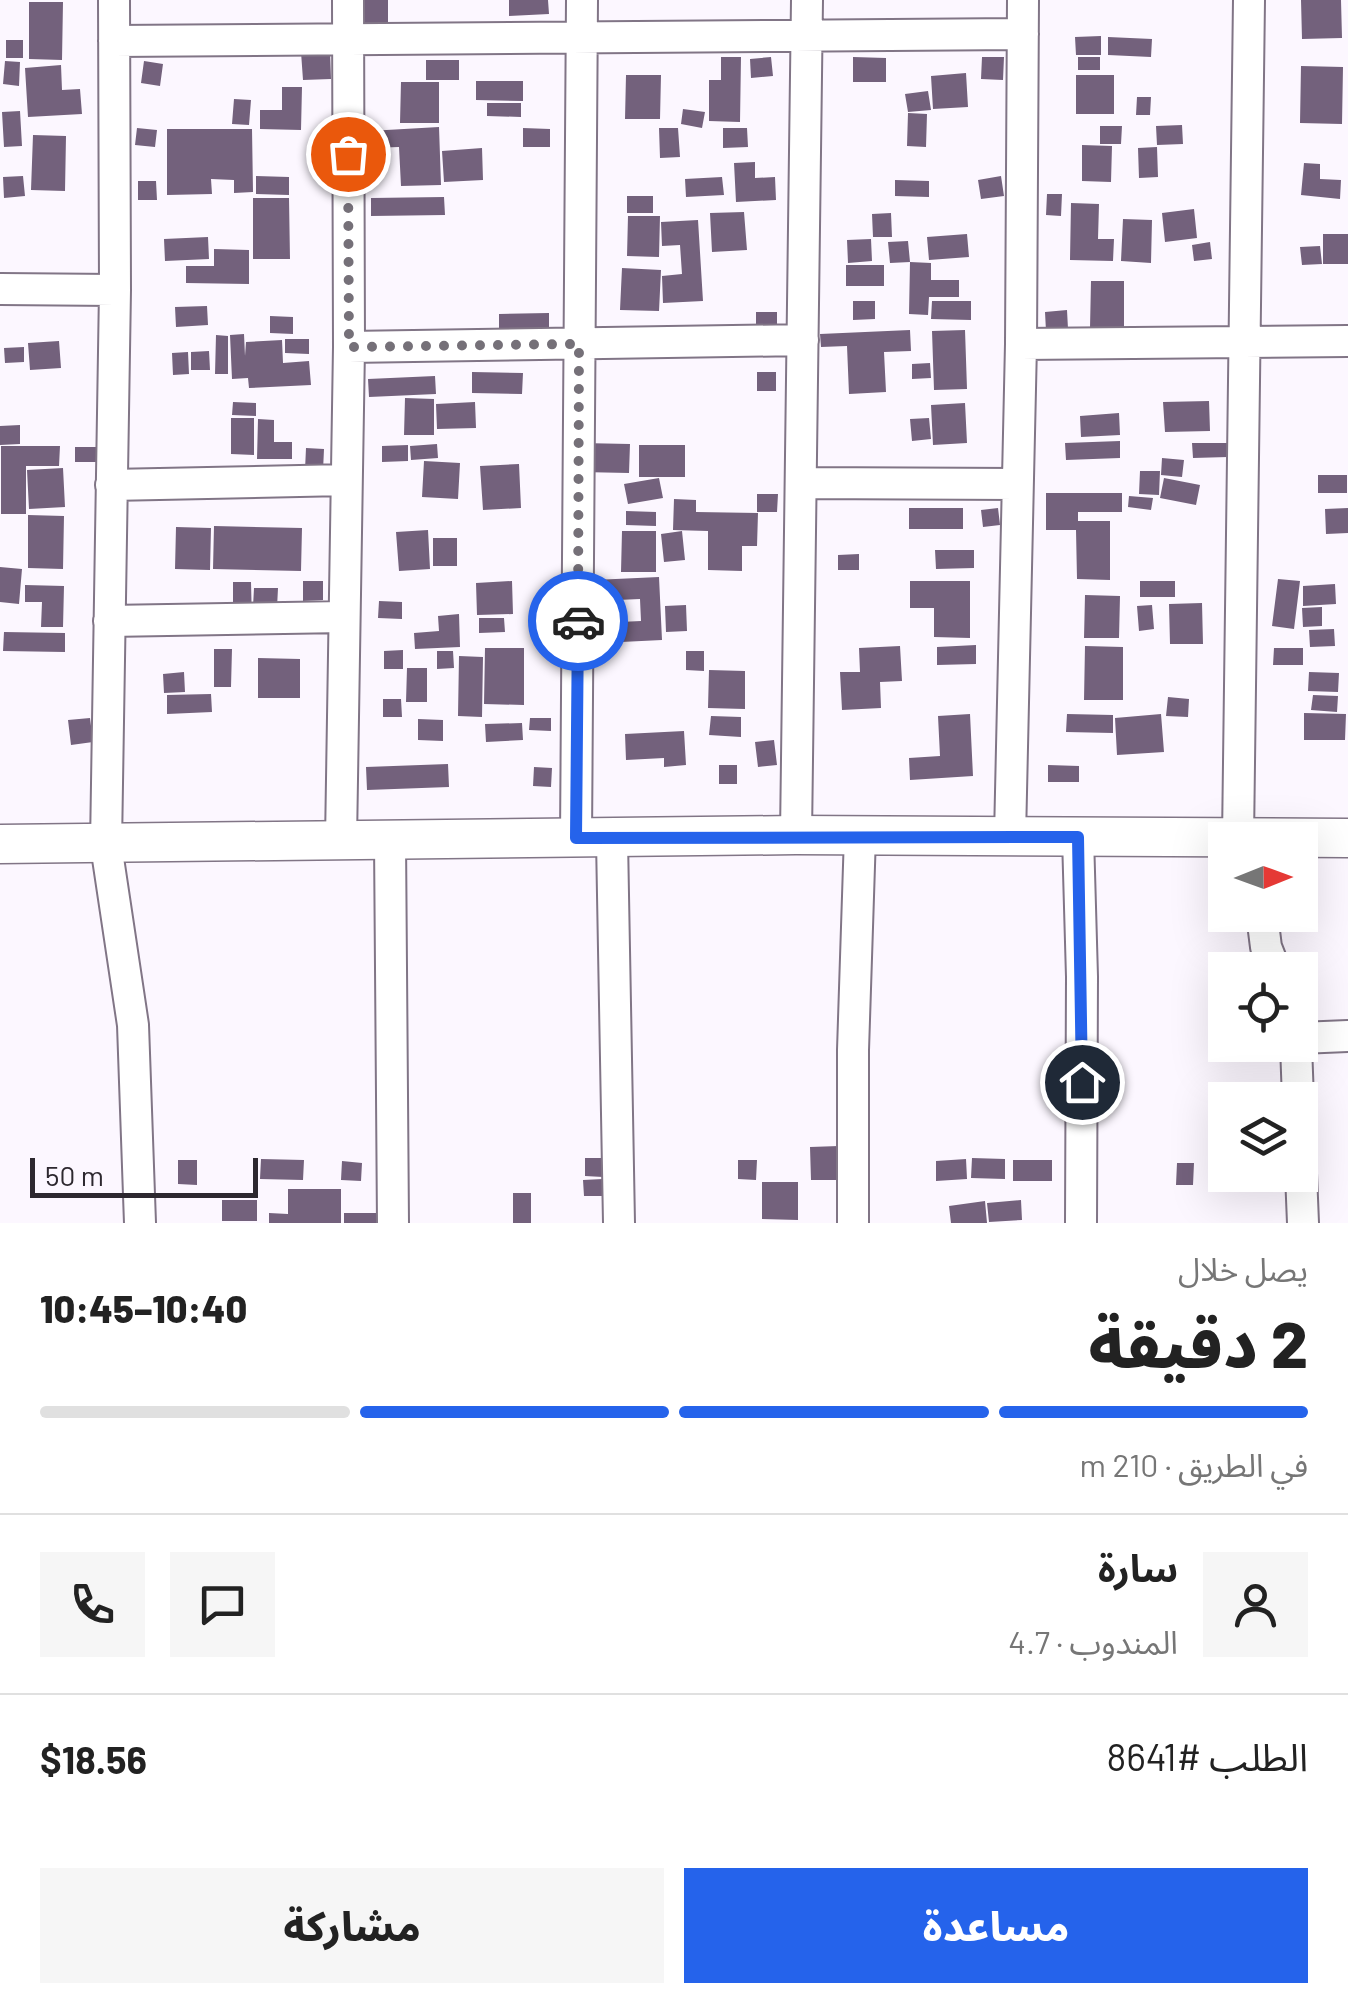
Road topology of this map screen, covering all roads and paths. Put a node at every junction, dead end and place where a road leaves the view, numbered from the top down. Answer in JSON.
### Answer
{"nodes":[{"id":1,"x":114,"y":0,"type":"edge"},
{"id":2,"x":348,"y":0,"type":"edge"},
{"id":3,"x":582,"y":0,"type":"edge"},
{"id":4,"x":807,"y":0,"type":"edge"},
{"id":5,"x":1023,"y":0,"type":"edge"},
{"id":6,"x":1248,"y":0,"type":"edge"},
{"id":7,"x":807,"y":34,"type":"junction"},
{"id":8,"x":1023,"y":34,"type":"junction"},
{"id":9,"x":582,"y":36,"type":"junction"},
{"id":10,"x":348,"y":38,"type":"junction"},
{"id":11,"x":114,"y":41,"type":"junction"},
{"id":12,"x":0,"y":288,"type":"edge"},
{"id":13,"x":115,"y":290,"type":"junction"},
{"id":14,"x":803,"y":340,"type":"junction"},
{"id":15,"x":1348,"y":341,"type":"edge"},
{"id":16,"x":579,"y":344,"type":"junction"},
{"id":17,"x":1021,"y":344,"type":"junction"},
{"id":18,"x":1244,"y":344,"type":"junction"},
{"id":19,"x":349,"y":347,"type":"junction"},
{"id":20,"x":345,"y":480,"type":"junction"},
{"id":21,"x":801,"y":482,"type":"junction"},
{"id":22,"x":1018,"y":484,"type":"junction"},
{"id":23,"x":111,"y":486,"type":"junction"},
{"id":24,"x":344,"y":617,"type":"junction"},
{"id":25,"x":109,"y":621,"type":"junction"},
{"id":26,"x":1255,"y":822,"type":"edge"},
{"id":27,"x":860,"y":835,"type":"junction"},
{"id":28,"x":796,"y":836,"type":"junction"},
{"id":29,"x":1010,"y":836,"type":"junction"},
{"id":30,"x":1078,"y":837,"type":"junction"},
{"id":31,"x":1208,"y":838,"type":"edge"},
{"id":32,"x":1318,"y":838,"type":"edge"},
{"id":33,"x":1348,"y":838,"type":"edge"},
{"id":34,"x":594,"y":839,"type":"junction"},
{"id":35,"x":390,"y":840,"type":"junction"},
{"id":36,"x":341,"y":841,"type":"junction"},
{"id":37,"x":0,"y":844,"type":"edge"},
{"id":38,"x":106,"y":844,"type":"junction"},
{"id":39,"x":1348,"y":1036,"type":"edge"},
{"id":40,"x":1318,"y":1037,"type":"edge"},
{"id":41,"x":1302,"y":1192,"type":"edge"},
{"id":42,"x":140,"y":1223,"type":"edge"},
{"id":43,"x":393,"y":1223,"type":"edge"},
{"id":44,"x":619,"y":1223,"type":"edge"},
{"id":45,"x":854,"y":1223,"type":"edge"},
{"id":46,"x":1081,"y":1223,"type":"edge"},
{"id":47,"x":1303,"y":1223,"type":"edge"}],
"edges":[{"from":1,"to":11,"type":"street"},
{"from":2,"to":10,"type":"street"},
{"from":3,"to":9,"type":"street"},
{"from":4,"to":7,"type":"street"},
{"from":5,"to":8,"type":"street"},
{"from":6,"to":18,"type":"street"},
{"from":7,"to":8,"type":"street"},
{"from":7,"to":9,"type":"street"},
{"from":7,"to":14,"type":"street"},
{"from":8,"to":17,"type":"street"},
{"from":9,"to":10,"type":"street"},
{"from":9,"to":16,"type":"street"},
{"from":10,"to":11,"type":"street"},
{"from":10,"to":19,"type":"street"},
{"from":11,"to":13,"type":"street"},
{"from":12,"to":13,"type":"street"},
{"from":13,"to":23,"type":"street"},
{"from":14,"to":16,"type":"street"},
{"from":14,"to":21,"type":"street"},
{"from":15,"to":18,"type":"street"},
{"from":16,"to":19,"type":"street"},
{"from":16,"to":34,"type":"street"},
{"from":17,"to":18,"type":"street"},
{"from":17,"to":22,"type":"street"},
{"from":18,"to":26,"type":"street"},
{"from":19,"to":20,"type":"street"},
{"from":20,"to":23,"type":"street"},
{"from":20,"to":24,"type":"street"},
{"from":21,"to":22,"type":"street"},
{"from":21,"to":28,"type":"street"},
{"from":22,"to":29,"type":"street"},
{"from":23,"to":25,"type":"street"},
{"from":24,"to":25,"type":"street"},
{"from":24,"to":36,"type":"street"},
{"from":25,"to":38,"type":"street"},
{"from":27,"to":28,"type":"street"},
{"from":27,"to":29,"type":"street"},
{"from":27,"to":45,"type":"street"},
{"from":28,"to":34,"type":"street"},
{"from":29,"to":30,"type":"street"},
{"from":30,"to":31,"type":"street"},
{"from":30,"to":46,"type":"street"},
{"from":32,"to":33,"type":"street"},
{"from":34,"to":35,"type":"street"},
{"from":34,"to":44,"type":"street"},
{"from":35,"to":36,"type":"street"},
{"from":35,"to":43,"type":"street"},
{"from":36,"to":38,"type":"street"},
{"from":37,"to":38,"type":"street"},
{"from":38,"to":42,"type":"street"},
{"from":39,"to":40,"type":"street"},
{"from":41,"to":47,"type":"street"}]}
